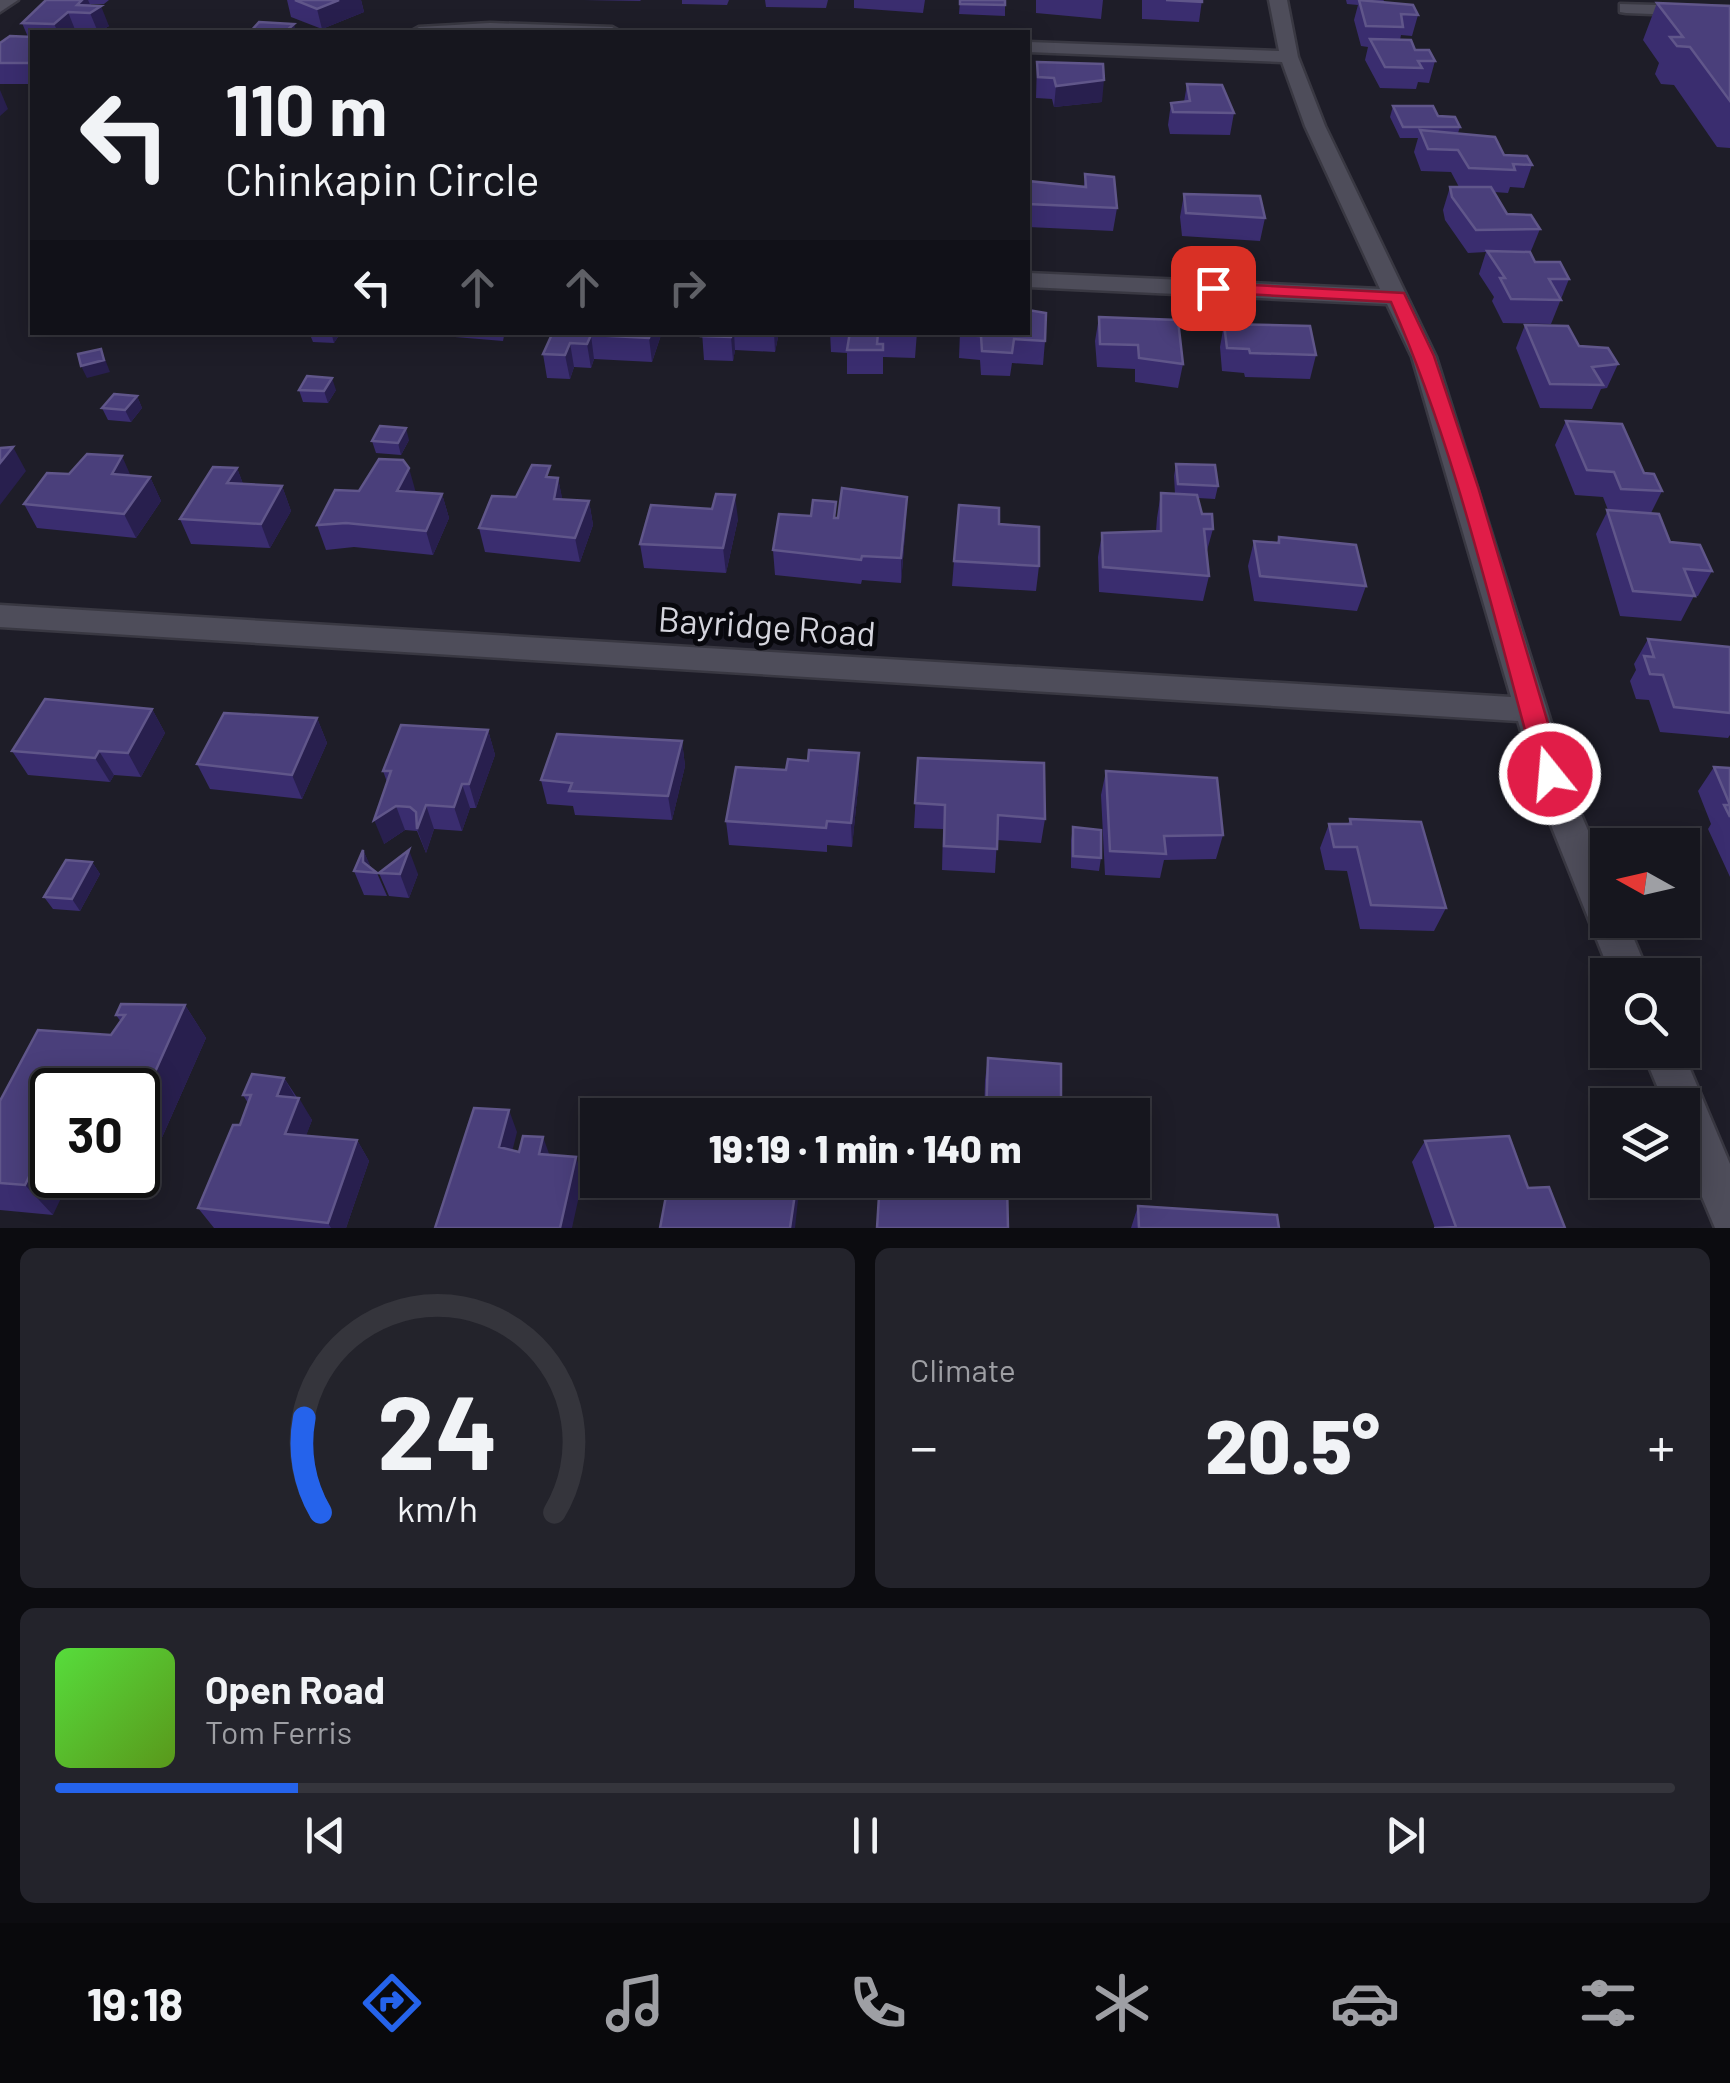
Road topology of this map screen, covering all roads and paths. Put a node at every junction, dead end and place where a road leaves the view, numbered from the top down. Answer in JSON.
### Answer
{"nodes":[{"id":1,"x":9,"y":0,"type":"edge"},
{"id":2,"x":1278,"y":0,"type":"edge"},
{"id":3,"x":0,"y":7,"type":"edge"},
{"id":4,"x":1626,"y":8,"type":"dead end"},
{"id":5,"x":1730,"y":12,"type":"edge"},
{"id":6,"x":436,"y":30,"type":"edge"},
{"id":7,"x":533,"y":30,"type":"edge"},
{"id":8,"x":1030,"y":48,"type":"edge"},
{"id":9,"x":1289,"y":57,"type":"junction"},
{"id":10,"x":1030,"y":280,"type":"edge"},
{"id":11,"x":1398,"y":297,"type":"junction"},
{"id":12,"x":0,"y":616,"type":"edge"},
{"id":13,"x":1530,"y":710,"type":"junction"},
{"id":14,"x":1623,"y":958,"type":"edge"},
{"id":15,"x":1669,"y":1068,"type":"edge"},
{"id":16,"x":1730,"y":1214,"type":"edge"}],
"edges":[{"from":1,"to":3,"type":"street"},
{"from":2,"to":9,"type":"street"},
{"from":4,"to":5,"type":"street"},
{"from":6,"to":7,"type":"street"},
{"from":8,"to":9,"type":"street"},
{"from":9,"to":11,"type":"street"},
{"from":10,"to":11,"type":"street"},
{"from":11,"to":13,"type":"street"},
{"from":12,"to":13,"type":"street","name":"Bayridge Road"},
{"from":13,"to":14,"type":"street"},
{"from":15,"to":16,"type":"street"}]}
